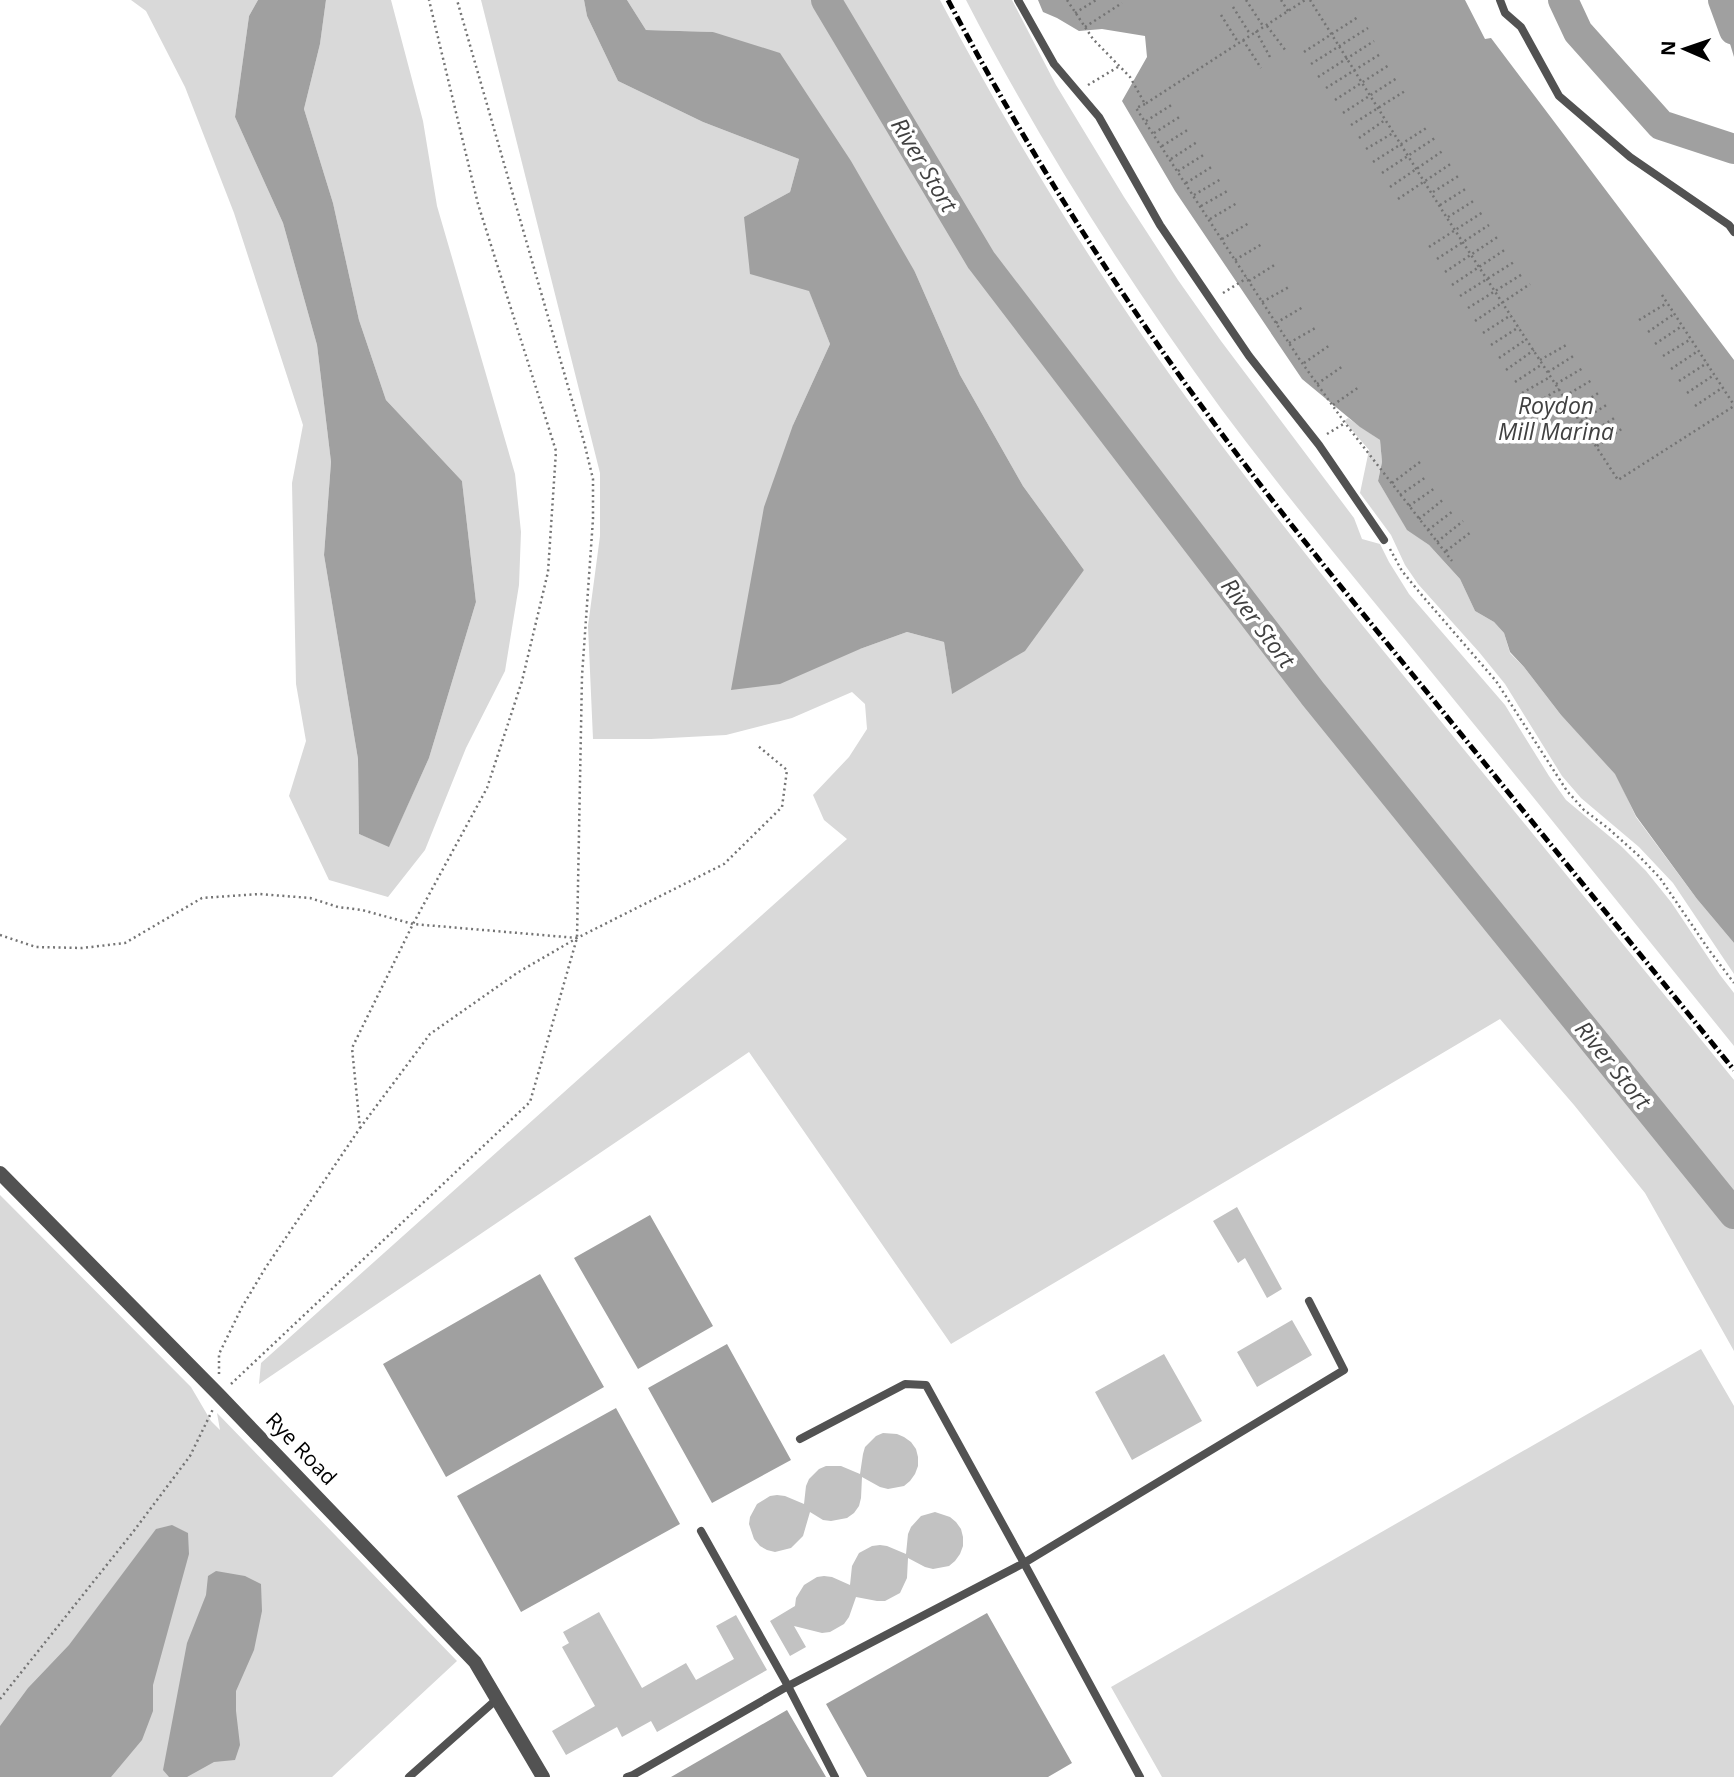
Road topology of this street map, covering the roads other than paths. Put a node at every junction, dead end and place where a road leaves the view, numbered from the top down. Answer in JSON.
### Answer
{"nodes":[{"id":1,"x":1018,"y":0,"type":"edge"},
{"id":2,"x":1500,"y":0,"type":"edge"},
{"id":3,"x":1734,"y":232,"type":"edge"},
{"id":4,"x":1384,"y":540,"type":"road end"},
{"id":5,"x":0,"y":1173,"type":"edge"},
{"id":6,"x":1309,"y":1301,"type":"dead end"},
{"id":7,"x":800,"y":1439,"type":"dead end"},
{"id":8,"x":701,"y":1531,"type":"dead end"},
{"id":9,"x":1024,"y":1563,"type":"junction"},
{"id":10,"x":788,"y":1686,"type":"junction"},
{"id":11,"x":497,"y":1699,"type":"junction"},
{"id":12,"x":409,"y":1777,"type":"edge"},
{"id":13,"x":543,"y":1777,"type":"edge"},
{"id":14,"x":627,"y":1777,"type":"edge"},
{"id":15,"x":835,"y":1777,"type":"edge"},
{"id":16,"x":1140,"y":1777,"type":"edge"}],
"edges":[{"from":1,"to":4,"type":"lane"},
{"from":2,"to":3,"type":"lane"},
{"from":5,"to":11,"type":"street","name":"Rye Road"},
{"from":6,"to":9,"type":"lane"},
{"from":7,"to":9,"type":"lane"},
{"from":8,"to":10,"type":"lane"},
{"from":9,"to":10,"type":"lane"},
{"from":9,"to":16,"type":"lane"},
{"from":10,"to":14,"type":"lane"},
{"from":10,"to":15,"type":"lane"},
{"from":11,"to":12,"type":"lane"},
{"from":11,"to":13,"type":"street","name":"Rye Road"}]}
